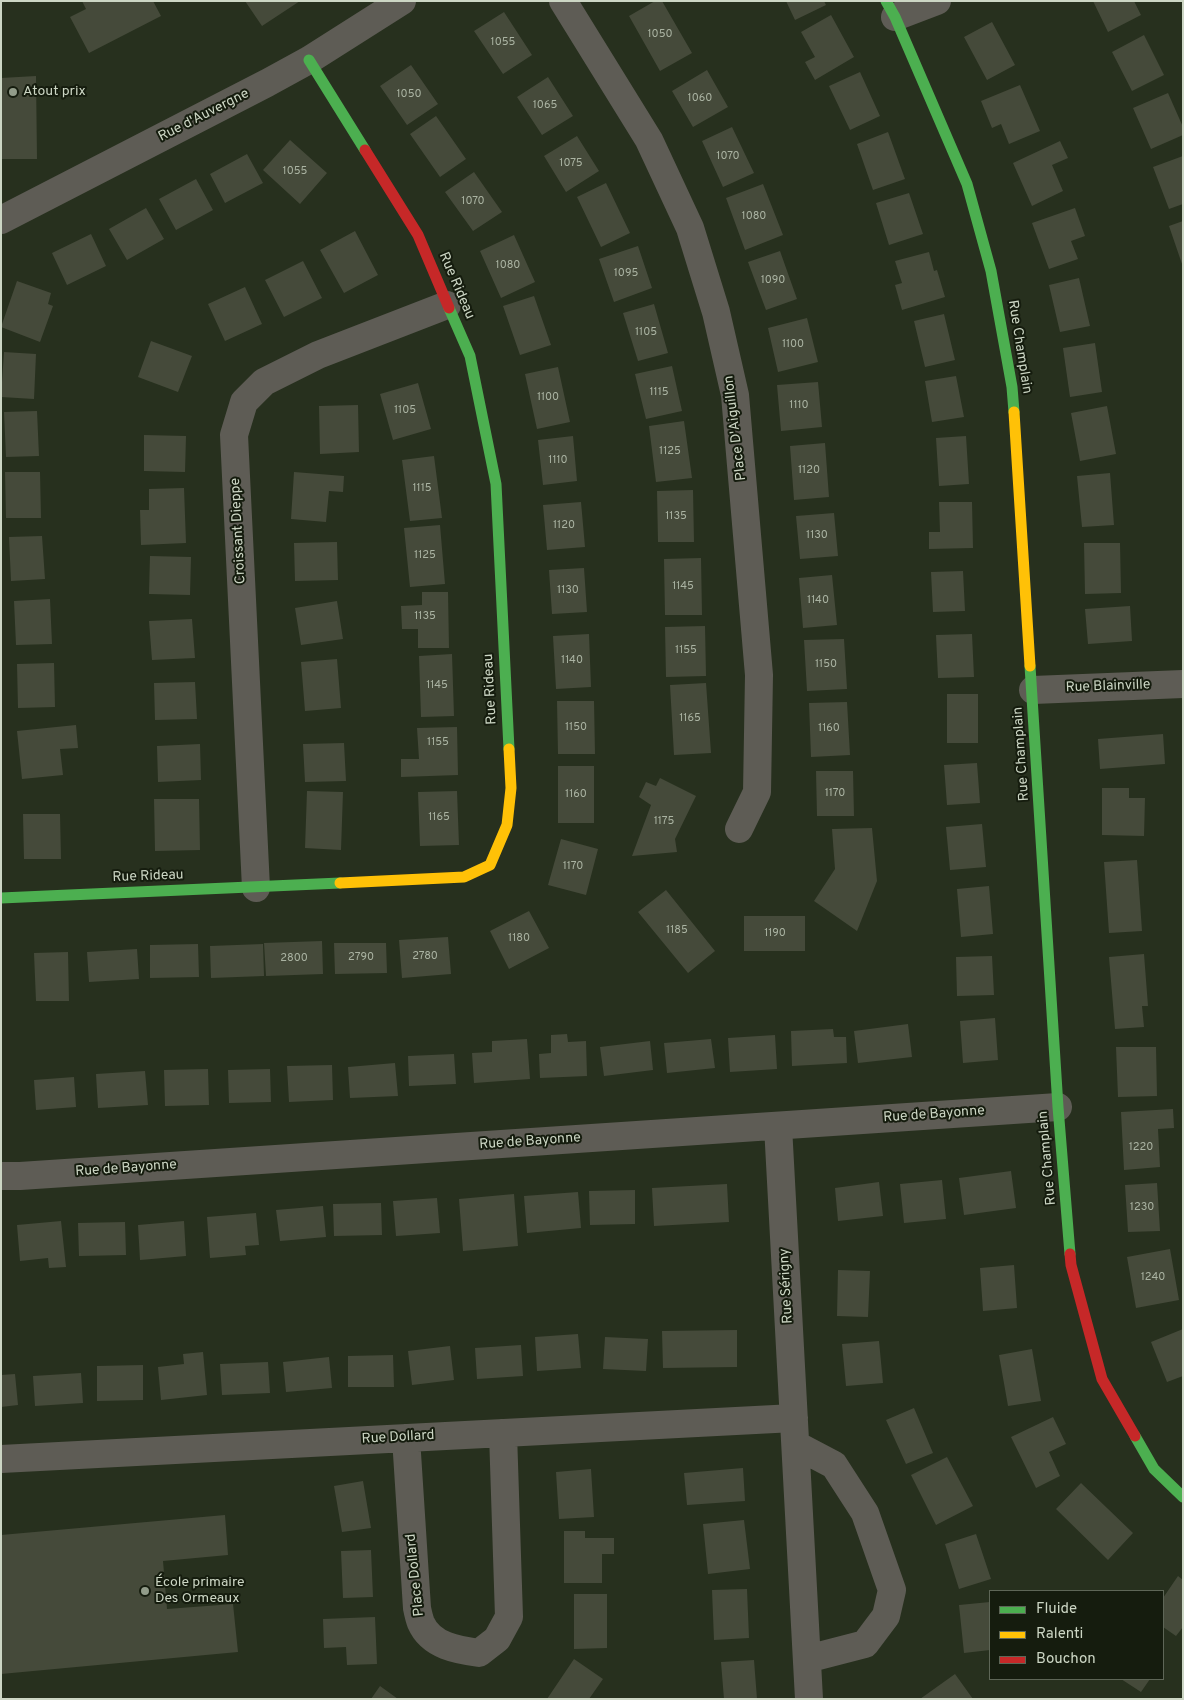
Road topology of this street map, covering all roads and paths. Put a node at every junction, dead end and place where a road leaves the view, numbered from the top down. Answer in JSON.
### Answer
{"nodes":[{"id":1,"x":402,"y":1,"type":"edge"},
{"id":2,"x":564,"y":1,"type":"edge"},
{"id":3,"x":937,"y":1,"type":"edge"},
{"id":4,"x":891,"y":9,"type":"edge"},
{"id":5,"x":309,"y":60,"type":"junction"},
{"id":6,"x":1,"y":220,"type":"edge"},
{"id":7,"x":447,"y":304,"type":"junction"},
{"id":8,"x":1183,"y":684,"type":"edge"},
{"id":9,"x":1033,"y":690,"type":"junction"},
{"id":10,"x":738,"y":829,"type":"dead end"},
{"id":11,"x":256,"y":888,"type":"junction"},
{"id":12,"x":1,"y":898,"type":"edge"},
{"id":13,"x":1058,"y":1107,"type":"junction"},
{"id":14,"x":778,"y":1126,"type":"junction"},
{"id":15,"x":1,"y":1176,"type":"edge"},
{"id":16,"x":794,"y":1418,"type":"junction"},
{"id":17,"x":503,"y":1433,"type":"junction"},
{"id":18,"x":406,"y":1438,"type":"junction"},
{"id":19,"x":796,"y":1445,"type":"junction"},
{"id":20,"x":1,"y":1459,"type":"edge"},
{"id":21,"x":1183,"y":1497,"type":"edge"},
{"id":22,"x":807,"y":1659,"type":"junction"},
{"id":23,"x":809,"y":1699,"type":"edge"}],
"edges":[{"from":1,"to":5,"type":"street","name":"Rue d'Auvergne"},
{"from":2,"to":10,"type":"street","name":"Place D'Aiguillon"},
{"from":3,"to":4,"type":"street"},
{"from":4,"to":9,"type":"street","name":"Rue Champlain"},
{"from":5,"to":6,"type":"street","name":"Rue d'Auvergne"},
{"from":5,"to":7,"type":"street","name":"Rue Rideau"},
{"from":7,"to":11,"type":"street","name":"Croissant Dieppe"},
{"from":7,"to":11,"type":"street","name":"Rue Rideau"},
{"from":8,"to":9,"type":"street","name":"Rue Blainville"},
{"from":9,"to":13,"type":"street","name":"Rue Champlain"},
{"from":11,"to":12,"type":"street","name":"Rue Rideau"},
{"from":13,"to":14,"type":"street","name":"Rue de Bayonne"},
{"from":13,"to":21,"type":"street","name":"Rue Champlain"},
{"from":14,"to":15,"type":"street","name":"Rue de Bayonne"},
{"from":14,"to":16,"type":"street","name":"Rue Sérigny"},
{"from":16,"to":17,"type":"street","name":"Rue Dollard"},
{"from":16,"to":19,"type":"street","name":"Rue Sérigny"},
{"from":17,"to":18,"type":"street","name":"Rue Dollard"},
{"from":17,"to":18,"type":"street","name":"Place Dollard"},
{"from":18,"to":20,"type":"street","name":"Rue Dollard"},
{"from":19,"to":22,"type":"street","name":"Rue Sérigny"},
{"from":19,"to":22,"type":"street"},
{"from":22,"to":23,"type":"street","name":"Rue Sérigny"}]}
